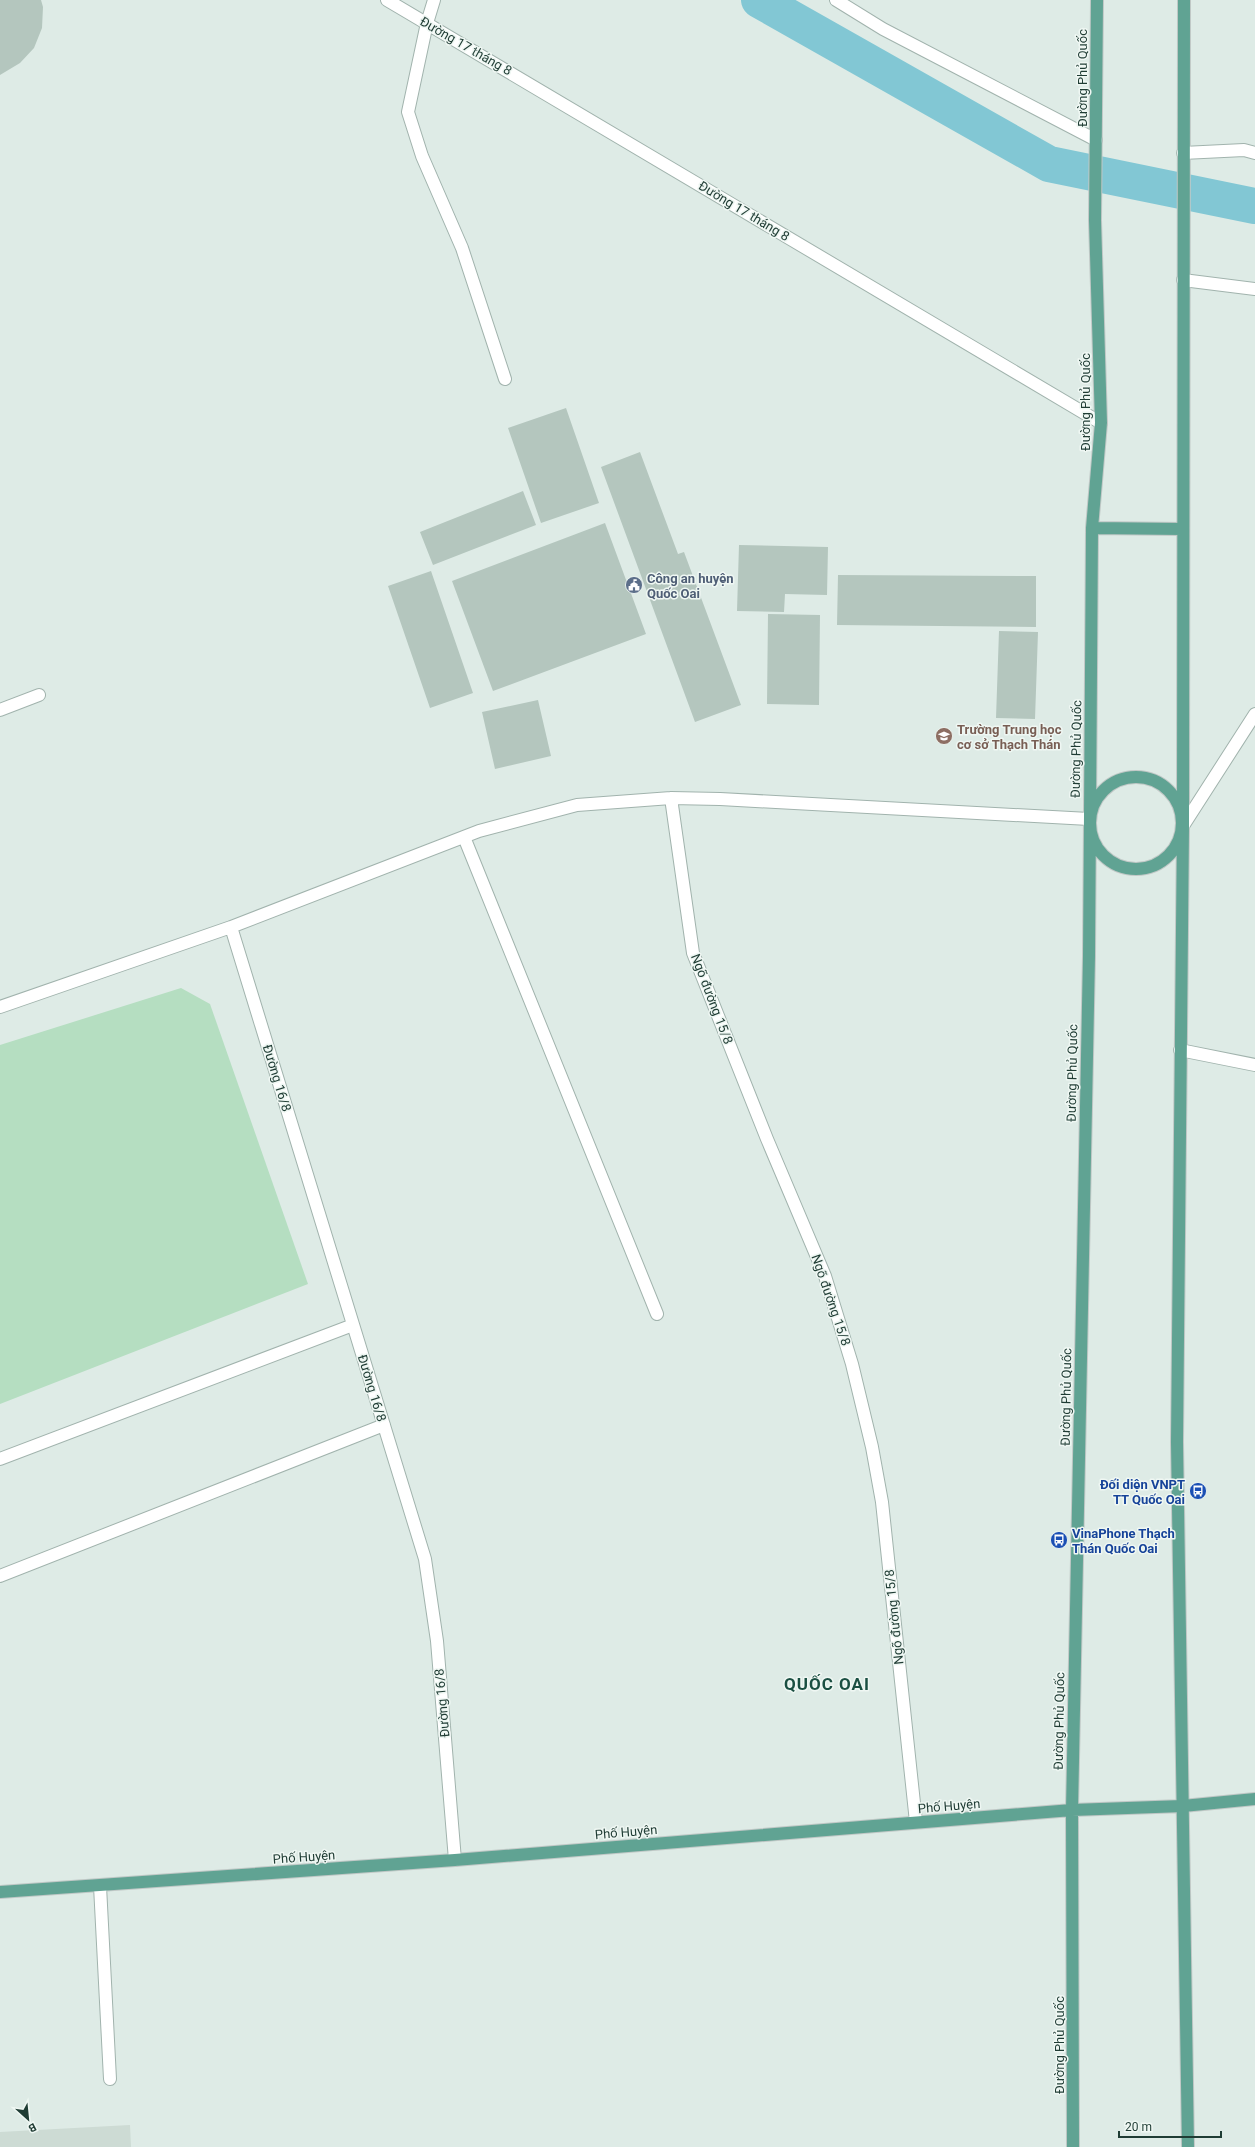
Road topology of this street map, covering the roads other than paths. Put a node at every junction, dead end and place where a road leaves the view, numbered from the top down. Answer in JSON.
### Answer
{"nodes":[{"id":1,"x":387,"y":0,"type":"edge"},
{"id":2,"x":434,"y":0,"type":"edge"},
{"id":3,"x":836,"y":0,"type":"edge"},
{"id":4,"x":1097,"y":0,"type":"edge"},
{"id":5,"x":1184,"y":0,"type":"edge"},
{"id":6,"x":427,"y":23,"type":"junction"},
{"id":7,"x":1096,"y":141,"type":"junction"},
{"id":8,"x":1255,"y":153,"type":"edge"},
{"id":9,"x":1183,"y":154,"type":"junction"},
{"id":10,"x":1183,"y":280,"type":"junction"},
{"id":11,"x":1255,"y":289,"type":"edge"},
{"id":12,"x":506,"y":379,"type":"dead end"},
{"id":13,"x":1101,"y":422,"type":"junction"},
{"id":14,"x":1092,"y":528,"type":"junction"},
{"id":15,"x":1183,"y":529,"type":"junction"},
{"id":16,"x":39,"y":695,"type":"dead end"},
{"id":17,"x":0,"y":710,"type":"edge"},
{"id":18,"x":1255,"y":714,"type":"edge"},
{"id":19,"x":671,"y":798,"type":"junction"},
{"id":20,"x":1089,"y":819,"type":"junction"},
{"id":21,"x":1182,"y":826,"type":"junction"},
{"id":22,"x":464,"y":837,"type":"junction"},
{"id":23,"x":231,"y":927,"type":"junction"},
{"id":24,"x":0,"y":1007,"type":"edge"},
{"id":25,"x":1180,"y":1050,"type":"junction"},
{"id":26,"x":1255,"y":1065,"type":"edge"},
{"id":27,"x":657,"y":1314,"type":"dead end"},
{"id":28,"x":353,"y":1325,"type":"junction"},
{"id":29,"x":384,"y":1425,"type":"junction"},
{"id":30,"x":0,"y":1459,"type":"edge"},
{"id":31,"x":0,"y":1576,"type":"edge"},
{"id":32,"x":1255,"y":1799,"type":"edge"},
{"id":33,"x":1183,"y":1806,"type":"junction"},
{"id":34,"x":1072,"y":1810,"type":"junction"},
{"id":35,"x":916,"y":1822,"type":"junction"},
{"id":36,"x":455,"y":1860,"type":"junction"},
{"id":37,"x":100,"y":1886,"type":"junction"},
{"id":38,"x":0,"y":1892,"type":"edge"},
{"id":39,"x":110,"y":2079,"type":"dead end"},
{"id":40,"x":1073,"y":2147,"type":"edge"},
{"id":41,"x":1188,"y":2147,"type":"edge"}],
"edges":[{"from":1,"to":6,"type":"street","name":"Đường 17 tháng 8"},
{"from":2,"to":6,"type":"street"},
{"from":3,"to":7,"type":"street"},
{"from":4,"to":7,"type":"main road","name":"Đường Phủ Quốc"},
{"from":5,"to":9,"type":"main road"},
{"from":6,"to":12,"type":"street"},
{"from":6,"to":13,"type":"street","name":"Đường 17 tháng 8"},
{"from":7,"to":13,"type":"main road","name":"Đường Phủ Quốc"},
{"from":8,"to":9,"type":"street"},
{"from":9,"to":10,"type":"main road"},
{"from":10,"to":11,"type":"street"},
{"from":10,"to":15,"type":"main road"},
{"from":13,"to":14,"type":"main road","name":"Đường Phủ Quốc"},
{"from":14,"to":15,"type":"main road"},
{"from":14,"to":20,"type":"main road","name":"Đường Phủ Quốc"},
{"from":15,"to":21,"type":"main road"},
{"from":16,"to":17,"type":"street"},
{"from":18,"to":21,"type":"street"},
{"from":19,"to":20,"type":"street"},
{"from":19,"to":22,"type":"street"},
{"from":19,"to":35,"type":"street","name":"Ngõ đường 15/8"},
{"from":20,"to":21,"type":"main road"},
{"from":20,"to":21,"type":"main road"},
{"from":20,"to":34,"type":"main road","name":"Đường Phủ Quốc"},
{"from":21,"to":25,"type":"main road"},
{"from":22,"to":23,"type":"street"},
{"from":22,"to":27,"type":"street"},
{"from":23,"to":24,"type":"street"},
{"from":23,"to":28,"type":"street","name":"Đường 16/8"},
{"from":25,"to":26,"type":"street"},
{"from":25,"to":33,"type":"main road"},
{"from":28,"to":29,"type":"street","name":"Đường 16/8"},
{"from":28,"to":30,"type":"street"},
{"from":29,"to":31,"type":"street"},
{"from":29,"to":36,"type":"street","name":"Đường 16/8"},
{"from":32,"to":33,"type":"main road","name":"Phố Huyện"},
{"from":33,"to":34,"type":"main road","name":"Phố Huyện"},
{"from":33,"to":41,"type":"main road"},
{"from":34,"to":35,"type":"main road","name":"Phố Huyện"},
{"from":34,"to":40,"type":"main road","name":"Đường Phủ Quốc"},
{"from":35,"to":36,"type":"main road","name":"Phố Huyện"},
{"from":36,"to":37,"type":"main road","name":"Phố Huyện"},
{"from":37,"to":38,"type":"main road","name":"Phố Huyện"},
{"from":37,"to":39,"type":"street"}]}
